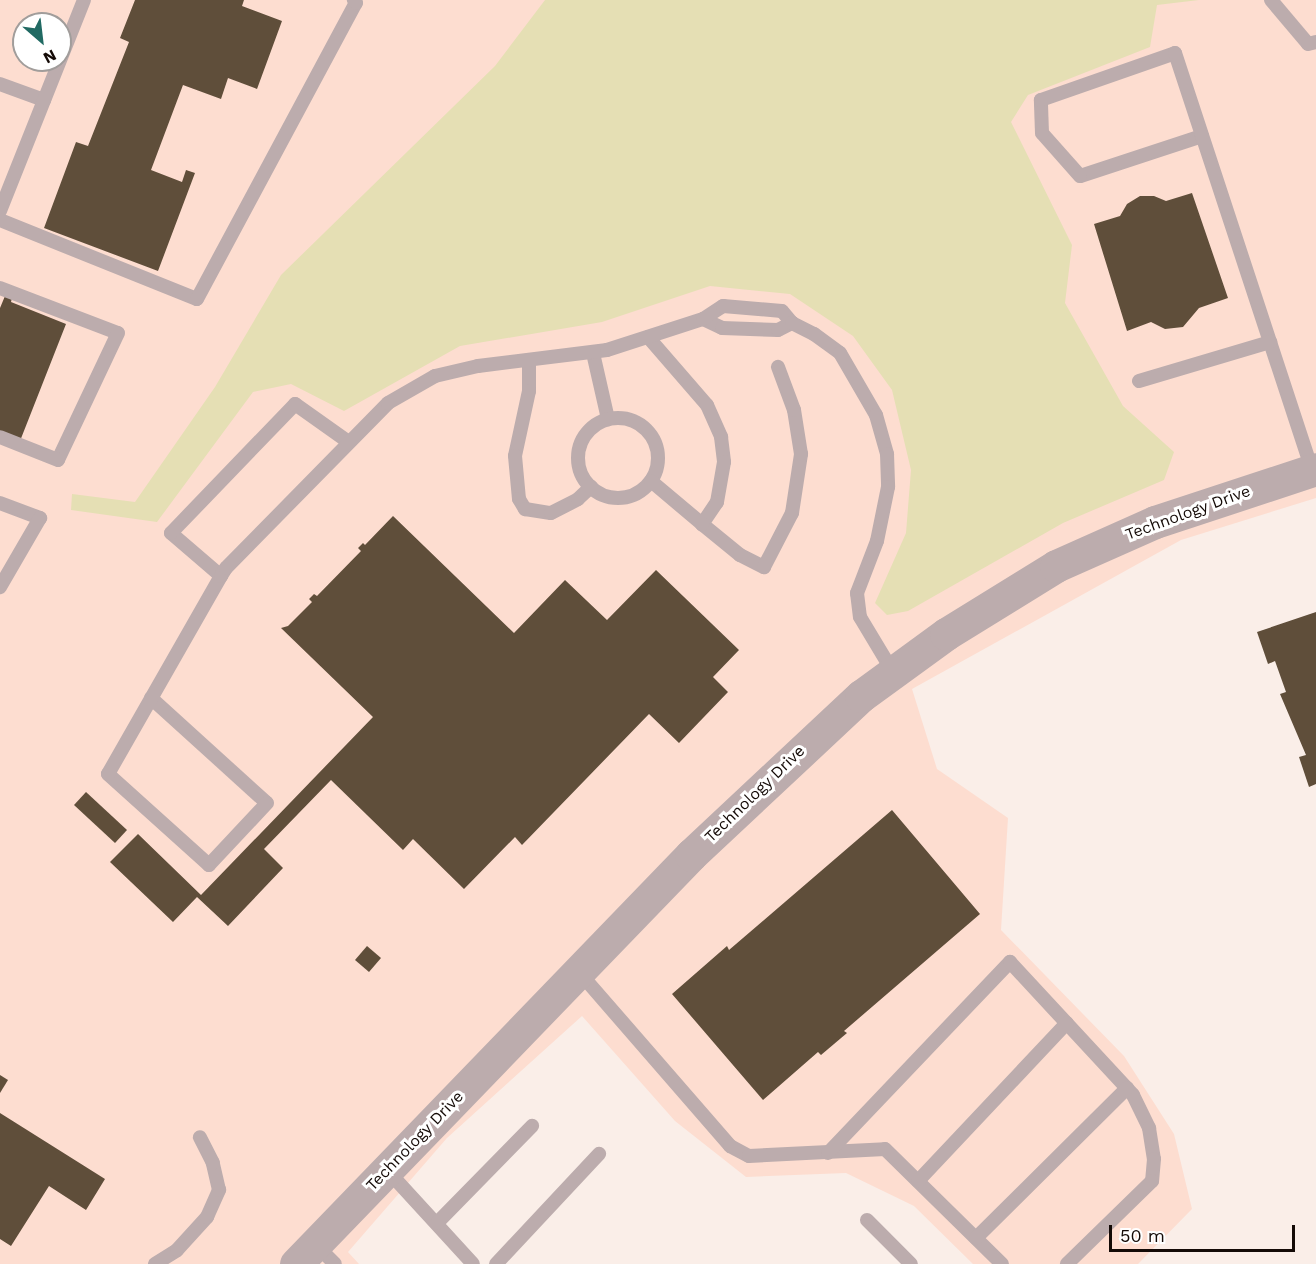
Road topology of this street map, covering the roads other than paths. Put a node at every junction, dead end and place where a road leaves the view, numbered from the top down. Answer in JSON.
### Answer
{"nodes":[{"id":1,"x":84,"y":0,"type":"edge"},
{"id":2,"x":354,"y":0,"type":"edge"},
{"id":3,"x":1271,"y":0,"type":"edge"},
{"id":4,"x":1316,"y":42,"type":"edge"},
{"id":5,"x":0,"y":84,"type":"edge"},
{"id":6,"x":44,"y":100,"type":"junction"},
{"id":7,"x":1202,"y":136,"type":"junction"},
{"id":8,"x":0,"y":211,"type":"edge"},
{"id":9,"x":0,"y":220,"type":"edge"},
{"id":10,"x":0,"y":288,"type":"edge"},
{"id":11,"x":703,"y":319,"type":"junction"},
{"id":12,"x":792,"y":323,"type":"junction"},
{"id":13,"x":648,"y":337,"type":"junction"},
{"id":14,"x":1270,"y":342,"type":"junction"},
{"id":15,"x":593,"y":353,"type":"junction"},
{"id":16,"x":529,"y":361,"type":"junction"},
{"id":17,"x":778,"y":367,"type":"dead end"},
{"id":18,"x":1139,"y":381,"type":"dead end"},
{"id":19,"x":608,"y":419,"type":"junction"},
{"id":20,"x":0,"y":437,"type":"edge"},
{"id":21,"x":347,"y":441,"type":"junction"},
{"id":22,"x":1314,"y":470,"type":"edge"},
{"id":23,"x":651,"y":481,"type":"junction"},
{"id":24,"x":591,"y":487,"type":"junction"},
{"id":25,"x":0,"y":503,"type":"edge"},
{"id":26,"x":702,"y":524,"type":"junction"},
{"id":27,"x":221,"y":576,"type":"junction"},
{"id":28,"x":1,"y":584,"type":"edge"},
{"id":29,"x":893,"y":672,"type":"junction"},
{"id":30,"x":151,"y":698,"type":"junction"},
{"id":31,"x":579,"y":972,"type":"junction"},
{"id":32,"x":1067,"y":1023,"type":"junction"},
{"id":33,"x":1127,"y":1088,"type":"junction"},
{"id":34,"x":532,"y":1126,"type":"dead end"},
{"id":35,"x":200,"y":1137,"type":"dead end"},
{"id":36,"x":828,"y":1153,"type":"junction"},
{"id":37,"x":599,"y":1154,"type":"dead end"},
{"id":38,"x":387,"y":1170,"type":"junction"},
{"id":39,"x":918,"y":1181,"type":"junction"},
{"id":40,"x":867,"y":1220,"type":"dead end"},
{"id":41,"x":437,"y":1223,"type":"junction"},
{"id":42,"x":976,"y":1238,"type":"junction"},
{"id":43,"x":315,"y":1258,"type":"edge"},
{"id":44,"x":155,"y":1264,"type":"edge"},
{"id":45,"x":473,"y":1264,"type":"edge"},
{"id":46,"x":496,"y":1264,"type":"edge"},
{"id":47,"x":911,"y":1264,"type":"edge"},
{"id":48,"x":1002,"y":1264,"type":"edge"},
{"id":49,"x":1067,"y":1264,"type":"edge"}],
"edges":[{"from":1,"to":6,"type":"lane"},
{"from":2,"to":9,"type":"lane"},
{"from":3,"to":4,"type":"lane"},
{"from":5,"to":6,"type":"lane"},
{"from":6,"to":8,"type":"lane"},
{"from":7,"to":7,"type":"lane"},
{"from":7,"to":14,"type":"lane"},
{"from":10,"to":20,"type":"lane"},
{"from":11,"to":12,"type":"lane"},
{"from":11,"to":12,"type":"lane"},
{"from":11,"to":13,"type":"lane"},
{"from":12,"to":29,"type":"lane"},
{"from":13,"to":15,"type":"lane"},
{"from":13,"to":26,"type":"lane"},
{"from":14,"to":18,"type":"lane"},
{"from":14,"to":22,"type":"lane"},
{"from":15,"to":16,"type":"lane"},
{"from":15,"to":19,"type":"lane"},
{"from":16,"to":21,"type":"lane"},
{"from":16,"to":24,"type":"lane"},
{"from":17,"to":26,"type":"lane"},
{"from":19,"to":23,"type":"lane"},
{"from":19,"to":24,"type":"lane"},
{"from":21,"to":27,"type":"lane"},
{"from":21,"to":27,"type":"lane"},
{"from":22,"to":29,"type":"street","name":"Technology Drive"},
{"from":23,"to":24,"type":"lane"},
{"from":23,"to":26,"type":"lane"},
{"from":25,"to":28,"type":"lane"},
{"from":27,"to":30,"type":"lane"},
{"from":29,"to":31,"type":"street","name":"Technology Drive"},
{"from":30,"to":30,"type":"lane"},
{"from":31,"to":36,"type":"lane"},
{"from":31,"to":38,"type":"street","name":"Technology Drive"},
{"from":32,"to":33,"type":"lane"},
{"from":32,"to":36,"type":"lane"},
{"from":32,"to":39,"type":"lane"},
{"from":33,"to":42,"type":"lane"},
{"from":33,"to":49,"type":"lane"},
{"from":34,"to":41,"type":"lane"},
{"from":35,"to":44,"type":"lane"},
{"from":36,"to":39,"type":"lane"},
{"from":37,"to":46,"type":"lane"},
{"from":38,"to":41,"type":"lane"},
{"from":38,"to":43,"type":"street","name":"Technology Drive"},
{"from":39,"to":42,"type":"lane"},
{"from":40,"to":47,"type":"lane"},
{"from":41,"to":45,"type":"lane"},
{"from":42,"to":48,"type":"lane"}]}
